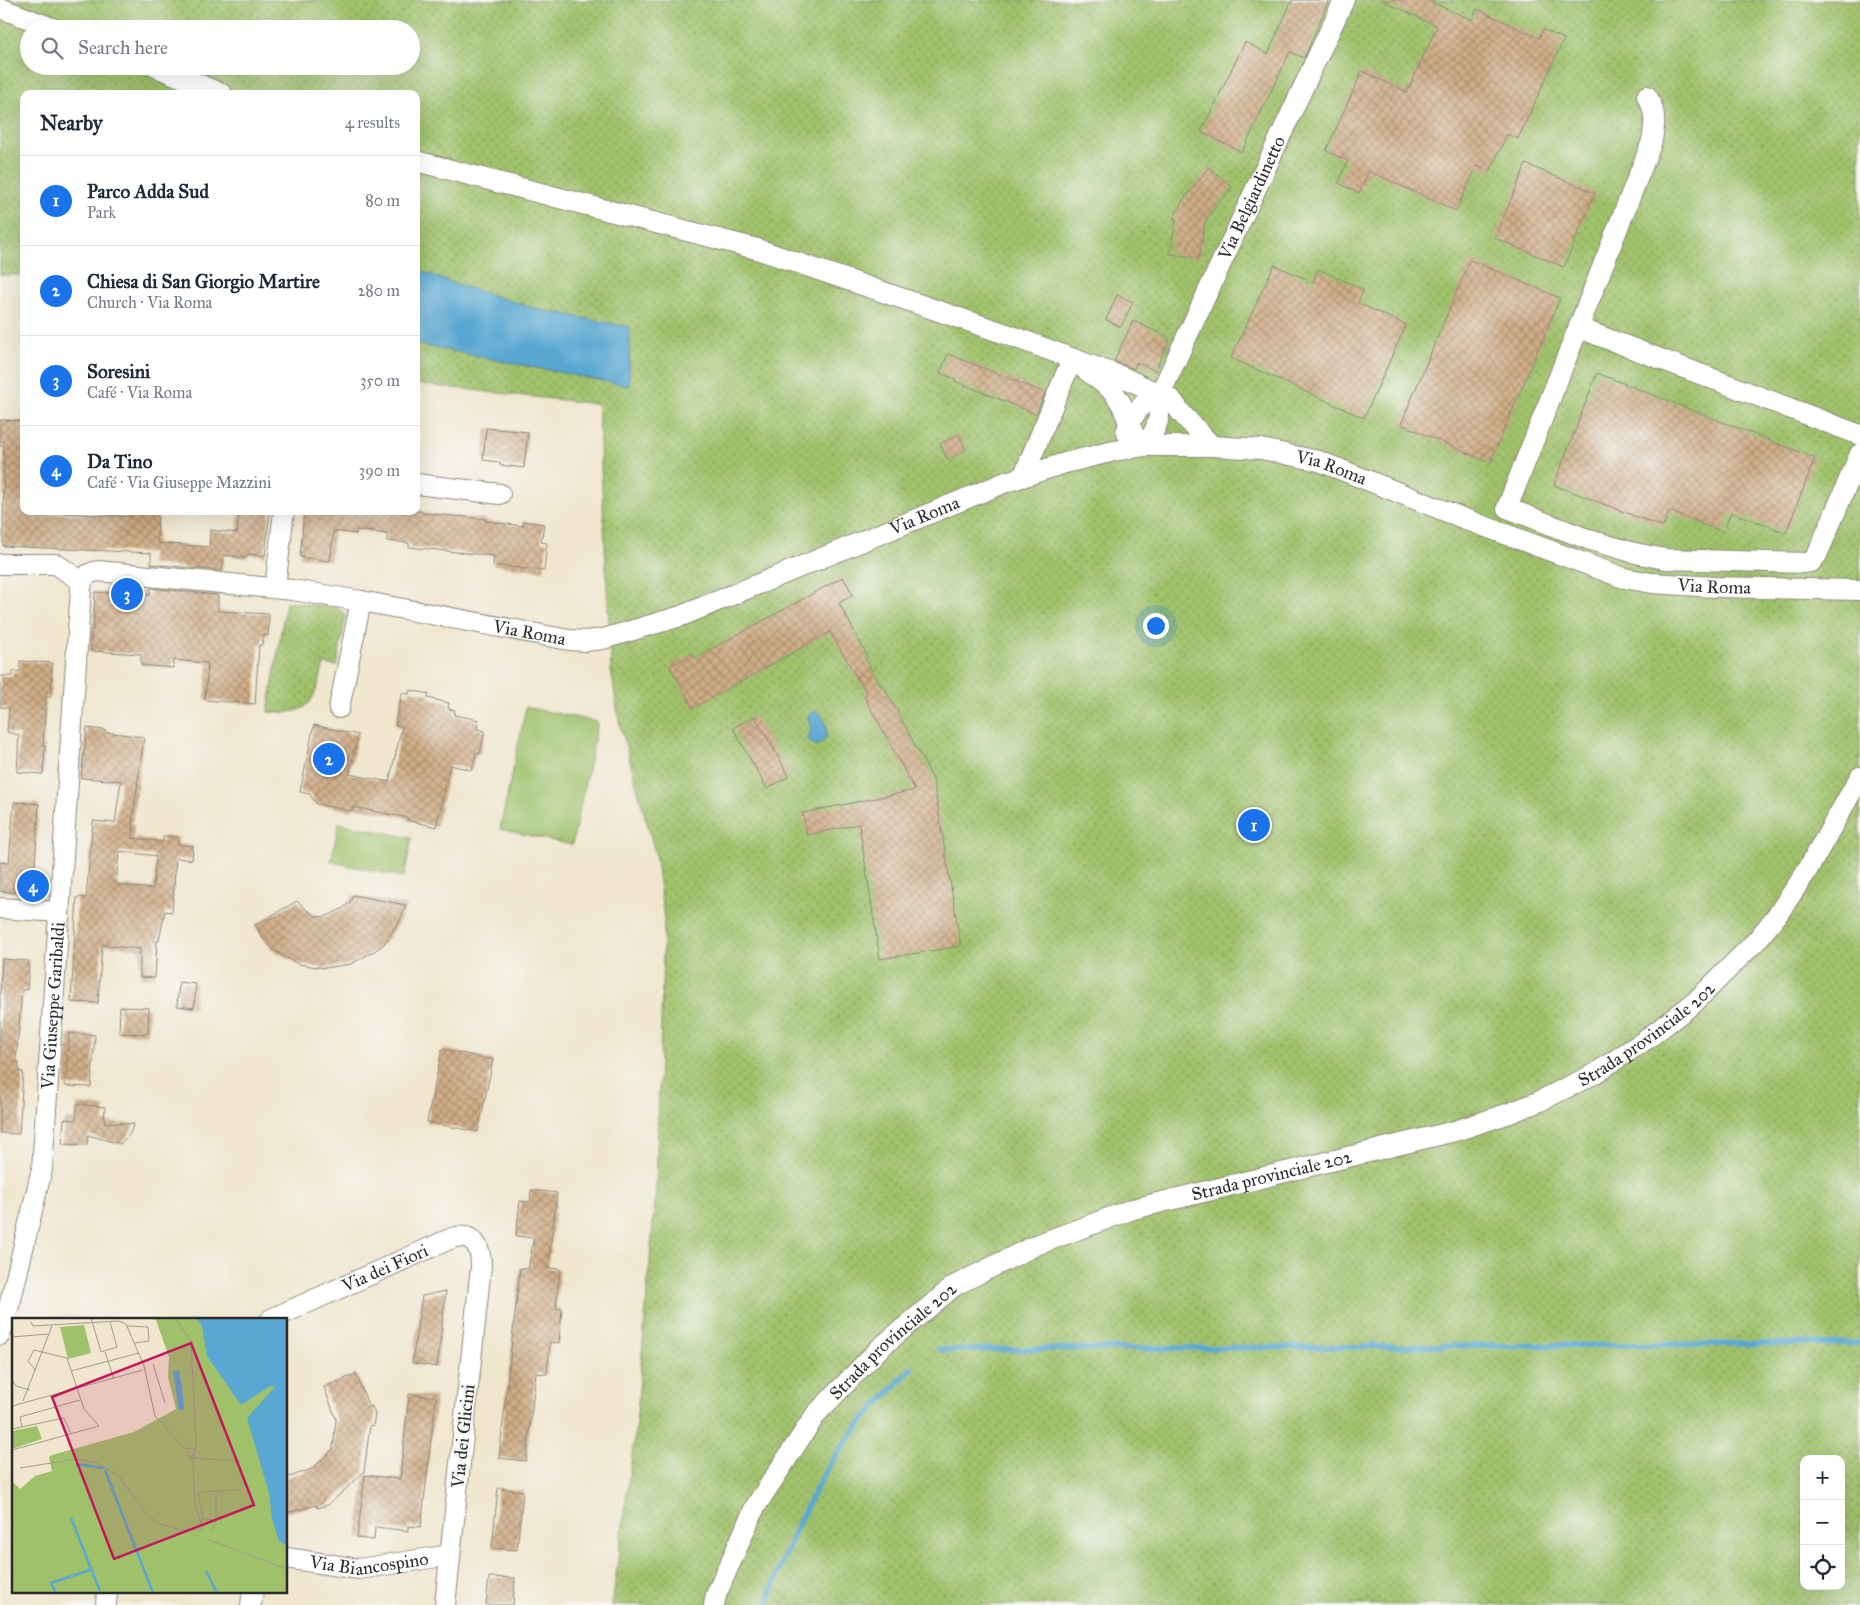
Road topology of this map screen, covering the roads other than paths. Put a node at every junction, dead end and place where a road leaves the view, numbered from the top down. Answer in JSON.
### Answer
{"nodes":[{"id":1,"x":1344,"y":0,"type":"edge"},
{"id":2,"x":0,"y":8,"type":"edge"},
{"id":3,"x":31,"y":20,"type":"edge"},
{"id":4,"x":176,"y":75,"type":"edge"},
{"id":5,"x":212,"y":90,"type":"edge"},
{"id":6,"x":1647,"y":96,"type":"dead end"},
{"id":7,"x":420,"y":162,"type":"edge"},
{"id":8,"x":1579,"y":328,"type":"junction"},
{"id":9,"x":1072,"y":360,"type":"junction"},
{"id":10,"x":1160,"y":394,"type":"junction"},
{"id":11,"x":1129,"y":424,"type":"junction"},
{"id":12,"x":1860,"y":435,"type":"edge"},
{"id":13,"x":1145,"y":446,"type":"junction"},
{"id":14,"x":1212,"y":446,"type":"junction"},
{"id":15,"x":1114,"y":451,"type":"junction"},
{"id":16,"x":1860,"y":454,"type":"edge"},
{"id":17,"x":1023,"y":477,"type":"junction"},
{"id":18,"x":420,"y":484,"type":"edge"},
{"id":19,"x":500,"y":494,"type":"dead end"},
{"id":20,"x":284,"y":515,"type":"edge"},
{"id":21,"x":0,"y":564,"type":"edge"},
{"id":22,"x":82,"y":582,"type":"junction"},
{"id":23,"x":275,"y":588,"type":"junction"},
{"id":24,"x":1858,"y":590,"type":"edge"},
{"id":25,"x":361,"y":601,"type":"junction"},
{"id":26,"x":339,"y":708,"type":"dead end"},
{"id":27,"x":1860,"y":777,"type":"edge"},
{"id":28,"x":0,"y":908,"type":"edge"},
{"id":29,"x":59,"y":912,"type":"junction"},
{"id":30,"x":481,"y":1266,"type":"joint"},
{"id":31,"x":273,"y":1318,"type":"edge"},
{"id":32,"x":4,"y":1331,"type":"edge"},
{"id":33,"x":450,"y":1556,"type":"junction"},
{"id":34,"x":288,"y":1558,"type":"edge"},
{"id":35,"x":107,"y":1592,"type":"edge"},
{"id":36,"x":253,"y":1592,"type":"edge"},
{"id":37,"x":106,"y":1605,"type":"edge"},
{"id":38,"x":251,"y":1605,"type":"edge"},
{"id":39,"x":446,"y":1605,"type":"edge"},
{"id":40,"x":714,"y":1605,"type":"edge"}],
"edges":[{"from":1,"to":10,"type":"street","name":"Via Belgiardinetto"},
{"from":2,"to":3,"type":"street"},
{"from":4,"to":5,"type":"street"},
{"from":6,"to":8,"type":"street"},
{"from":7,"to":9,"type":"street"},
{"from":8,"to":12,"type":"street"},
{"from":8,"to":16,"type":"street"},
{"from":9,"to":10,"type":"street"},
{"from":9,"to":11,"type":"street"},
{"from":9,"to":17,"type":"street"},
{"from":10,"to":11,"type":"street"},
{"from":10,"to":13,"type":"street"},
{"from":10,"to":14,"type":"street"},
{"from":11,"to":13,"type":"street"},
{"from":11,"to":15,"type":"street"},
{"from":13,"to":14,"type":"street","name":"Via Roma"},
{"from":13,"to":15,"type":"street","name":"Via Roma"},
{"from":14,"to":24,"type":"street","name":"Via Roma"},
{"from":15,"to":17,"type":"street","name":"Via Roma"},
{"from":17,"to":25,"type":"street","name":"Via Roma"},
{"from":18,"to":19,"type":"street"},
{"from":20,"to":23,"type":"street"},
{"from":21,"to":22,"type":"street"},
{"from":22,"to":23,"type":"street","name":"Via Roma"},
{"from":22,"to":29,"type":"street","name":"Via Giuseppe Garibaldi"},
{"from":23,"to":25,"type":"street","name":"Via Roma"},
{"from":25,"to":26,"type":"street"},
{"from":27,"to":40,"type":"street","name":"Strada provinciale 202"},
{"from":28,"to":29,"type":"street"},
{"from":29,"to":32,"type":"street","name":"Via Giuseppe Garibaldi"},
{"from":30,"to":31,"type":"street","name":"Via dei Fiori"},
{"from":30,"to":33,"type":"street","name":"Via dei Glicini"},
{"from":33,"to":34,"type":"street","name":"Via Biancospino"},
{"from":33,"to":39,"type":"street","name":"Via dei Glicini"},
{"from":35,"to":37,"type":"street"},
{"from":36,"to":38,"type":"street"}]}
